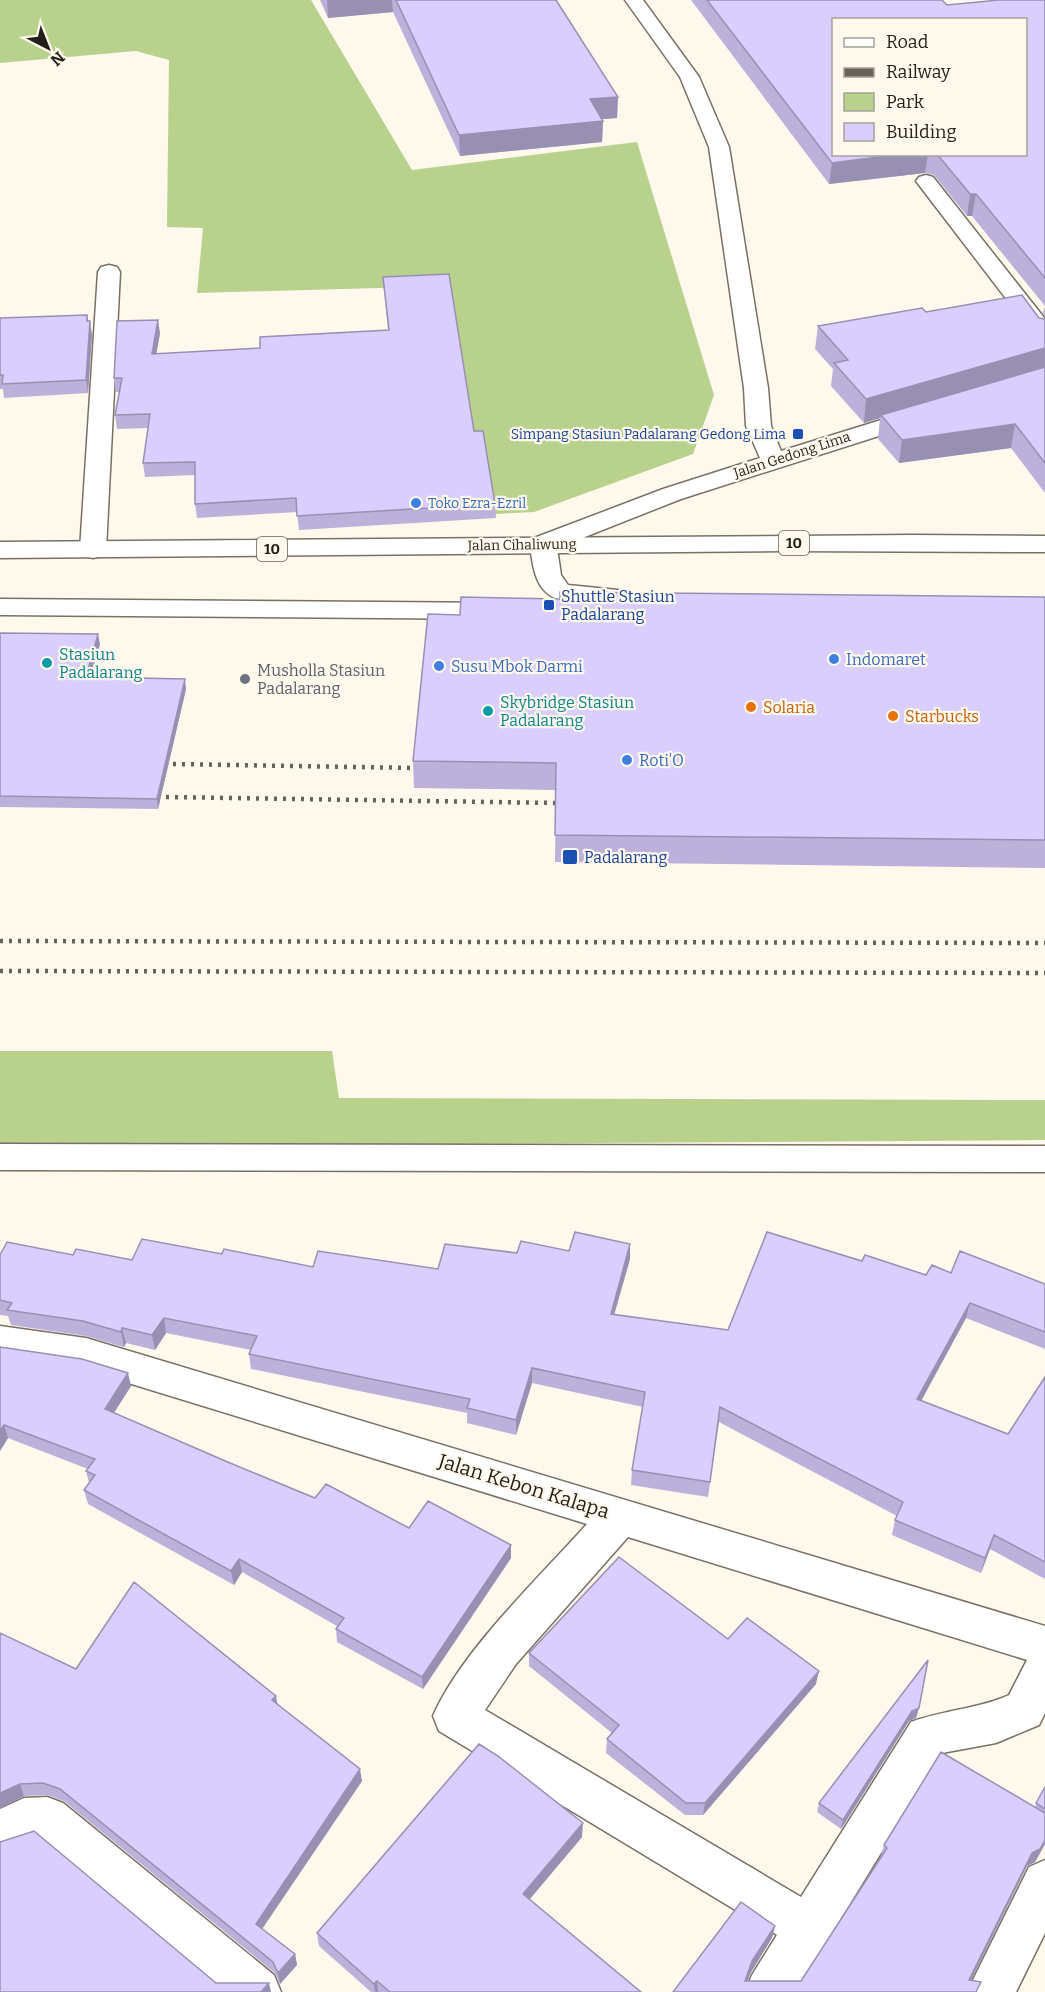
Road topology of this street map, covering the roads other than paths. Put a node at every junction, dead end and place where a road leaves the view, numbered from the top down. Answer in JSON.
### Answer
{"nodes":[{"id":1,"x":634,"y":0,"type":"edge"},
{"id":2,"x":926,"y":181,"type":"dead end"},
{"id":3,"x":108,"y":272,"type":"dead end"},
{"id":4,"x":1045,"y":334,"type":"edge"},
{"id":5,"x":945,"y":408,"type":"edge"},
{"id":6,"x":774,"y":460,"type":"junction"},
{"id":7,"x":543,"y":544,"type":"junction"},
{"id":8,"x":1045,"y":544,"type":"edge"},
{"id":9,"x":0,"y":550,"type":"edge"},
{"id":10,"x":93,"y":550,"type":"junction"},
{"id":11,"x":633,"y":597,"type":"edge"},
{"id":12,"x":0,"y":607,"type":"edge"},
{"id":13,"x":516,"y":611,"type":"edge"},
{"id":14,"x":0,"y":1157,"type":"edge"},
{"id":15,"x":1045,"y":1159,"type":"edge"},
{"id":16,"x":0,"y":1342,"type":"edge"},
{"id":17,"x":621,"y":1516,"type":"junction"},
{"id":18,"x":1045,"y":1646,"type":"edge"},
{"id":19,"x":1045,"y":1668,"type":"edge"},
{"id":20,"x":0,"y":1833,"type":"edge"},
{"id":21,"x":1045,"y":1883,"type":"edge"},
{"id":22,"x":808,"y":1927,"type":"junction"},
{"id":23,"x":257,"y":1992,"type":"edge"},
{"id":24,"x":769,"y":1992,"type":"edge"},
{"id":25,"x":991,"y":1992,"type":"edge"}],
"edges":[{"from":1,"to":6,"type":"main road"},
{"from":2,"to":4,"type":"main road"},
{"from":3,"to":10,"type":"main road"},
{"from":5,"to":6,"type":"main road","name":"Jalan Gedong Lima"},
{"from":6,"to":7,"type":"main road","name":"Jalan Gedong Lima"},
{"from":7,"to":8,"type":"main road","name":"Jalan Cihaliwung","number":"10"},
{"from":7,"to":10,"type":"main road","name":"Jalan Cihaliwung","number":"10"},
{"from":7,"to":11,"type":"main road"},
{"from":9,"to":10,"type":"main road","name":"Jalan Cihaliwung","number":"10"},
{"from":12,"to":13,"type":"main road"},
{"from":14,"to":15,"type":"main road"},
{"from":16,"to":17,"type":"main road","name":"Jalan Kebon Kalapa"},
{"from":17,"to":18,"type":"main road","name":"Jalan Kebon Kalapa"},
{"from":17,"to":22,"type":"main road"},
{"from":19,"to":22,"type":"main road"},
{"from":20,"to":23,"type":"main road"},
{"from":21,"to":25,"type":"main road"},
{"from":22,"to":24,"type":"main road"}]}
